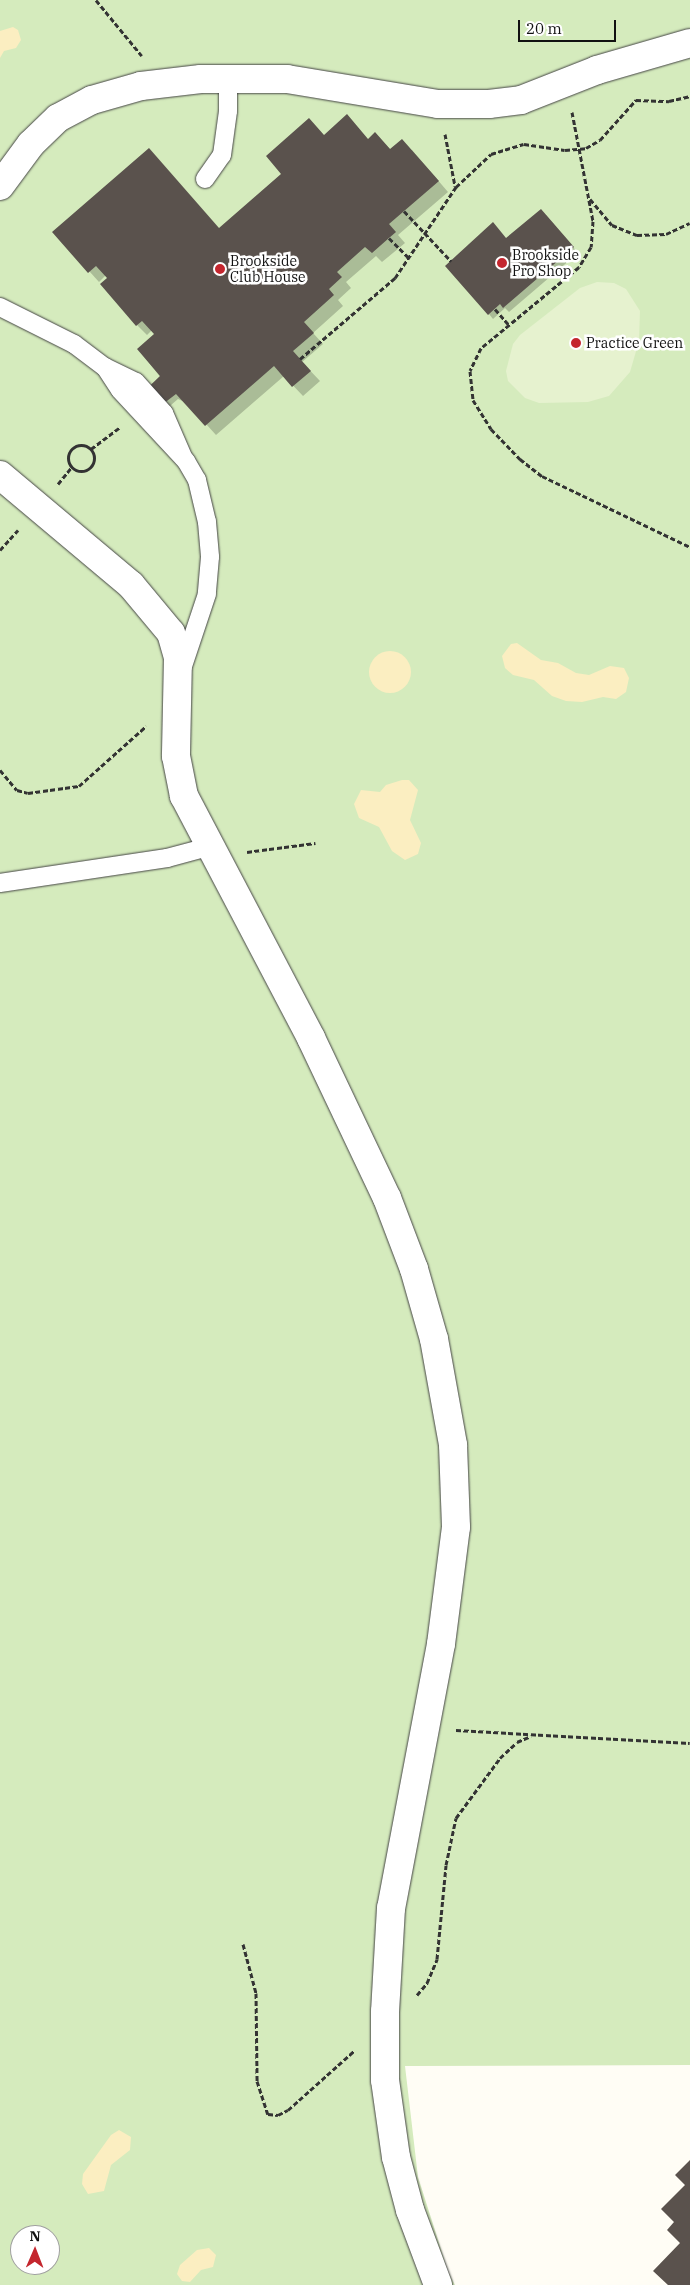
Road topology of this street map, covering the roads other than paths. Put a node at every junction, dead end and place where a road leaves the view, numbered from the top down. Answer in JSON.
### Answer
{"nodes":[{"id":1,"x":690,"y":43,"type":"edge"},
{"id":2,"x":228,"y":78,"type":"junction"},
{"id":3,"x":205,"y":179,"type":"dead end"},
{"id":4,"x":0,"y":186,"type":"edge"},
{"id":5,"x":0,"y":308,"type":"edge"},
{"id":6,"x":0,"y":475,"type":"edge"},
{"id":7,"x":176,"y":689,"type":"junction"},
{"id":8,"x":211,"y":852,"type":"junction"},
{"id":9,"x":0,"y":883,"type":"edge"},
{"id":10,"x":438,"y":2285,"type":"edge"}],
"edges":[{"from":1,"to":2,"type":"street"},
{"from":2,"to":3,"type":"lane"},
{"from":2,"to":4,"type":"street"},
{"from":5,"to":7,"type":"lane"},
{"from":6,"to":7,"type":"street"},
{"from":7,"to":8,"type":"street"},
{"from":8,"to":9,"type":"lane"},
{"from":8,"to":10,"type":"street"}]}
